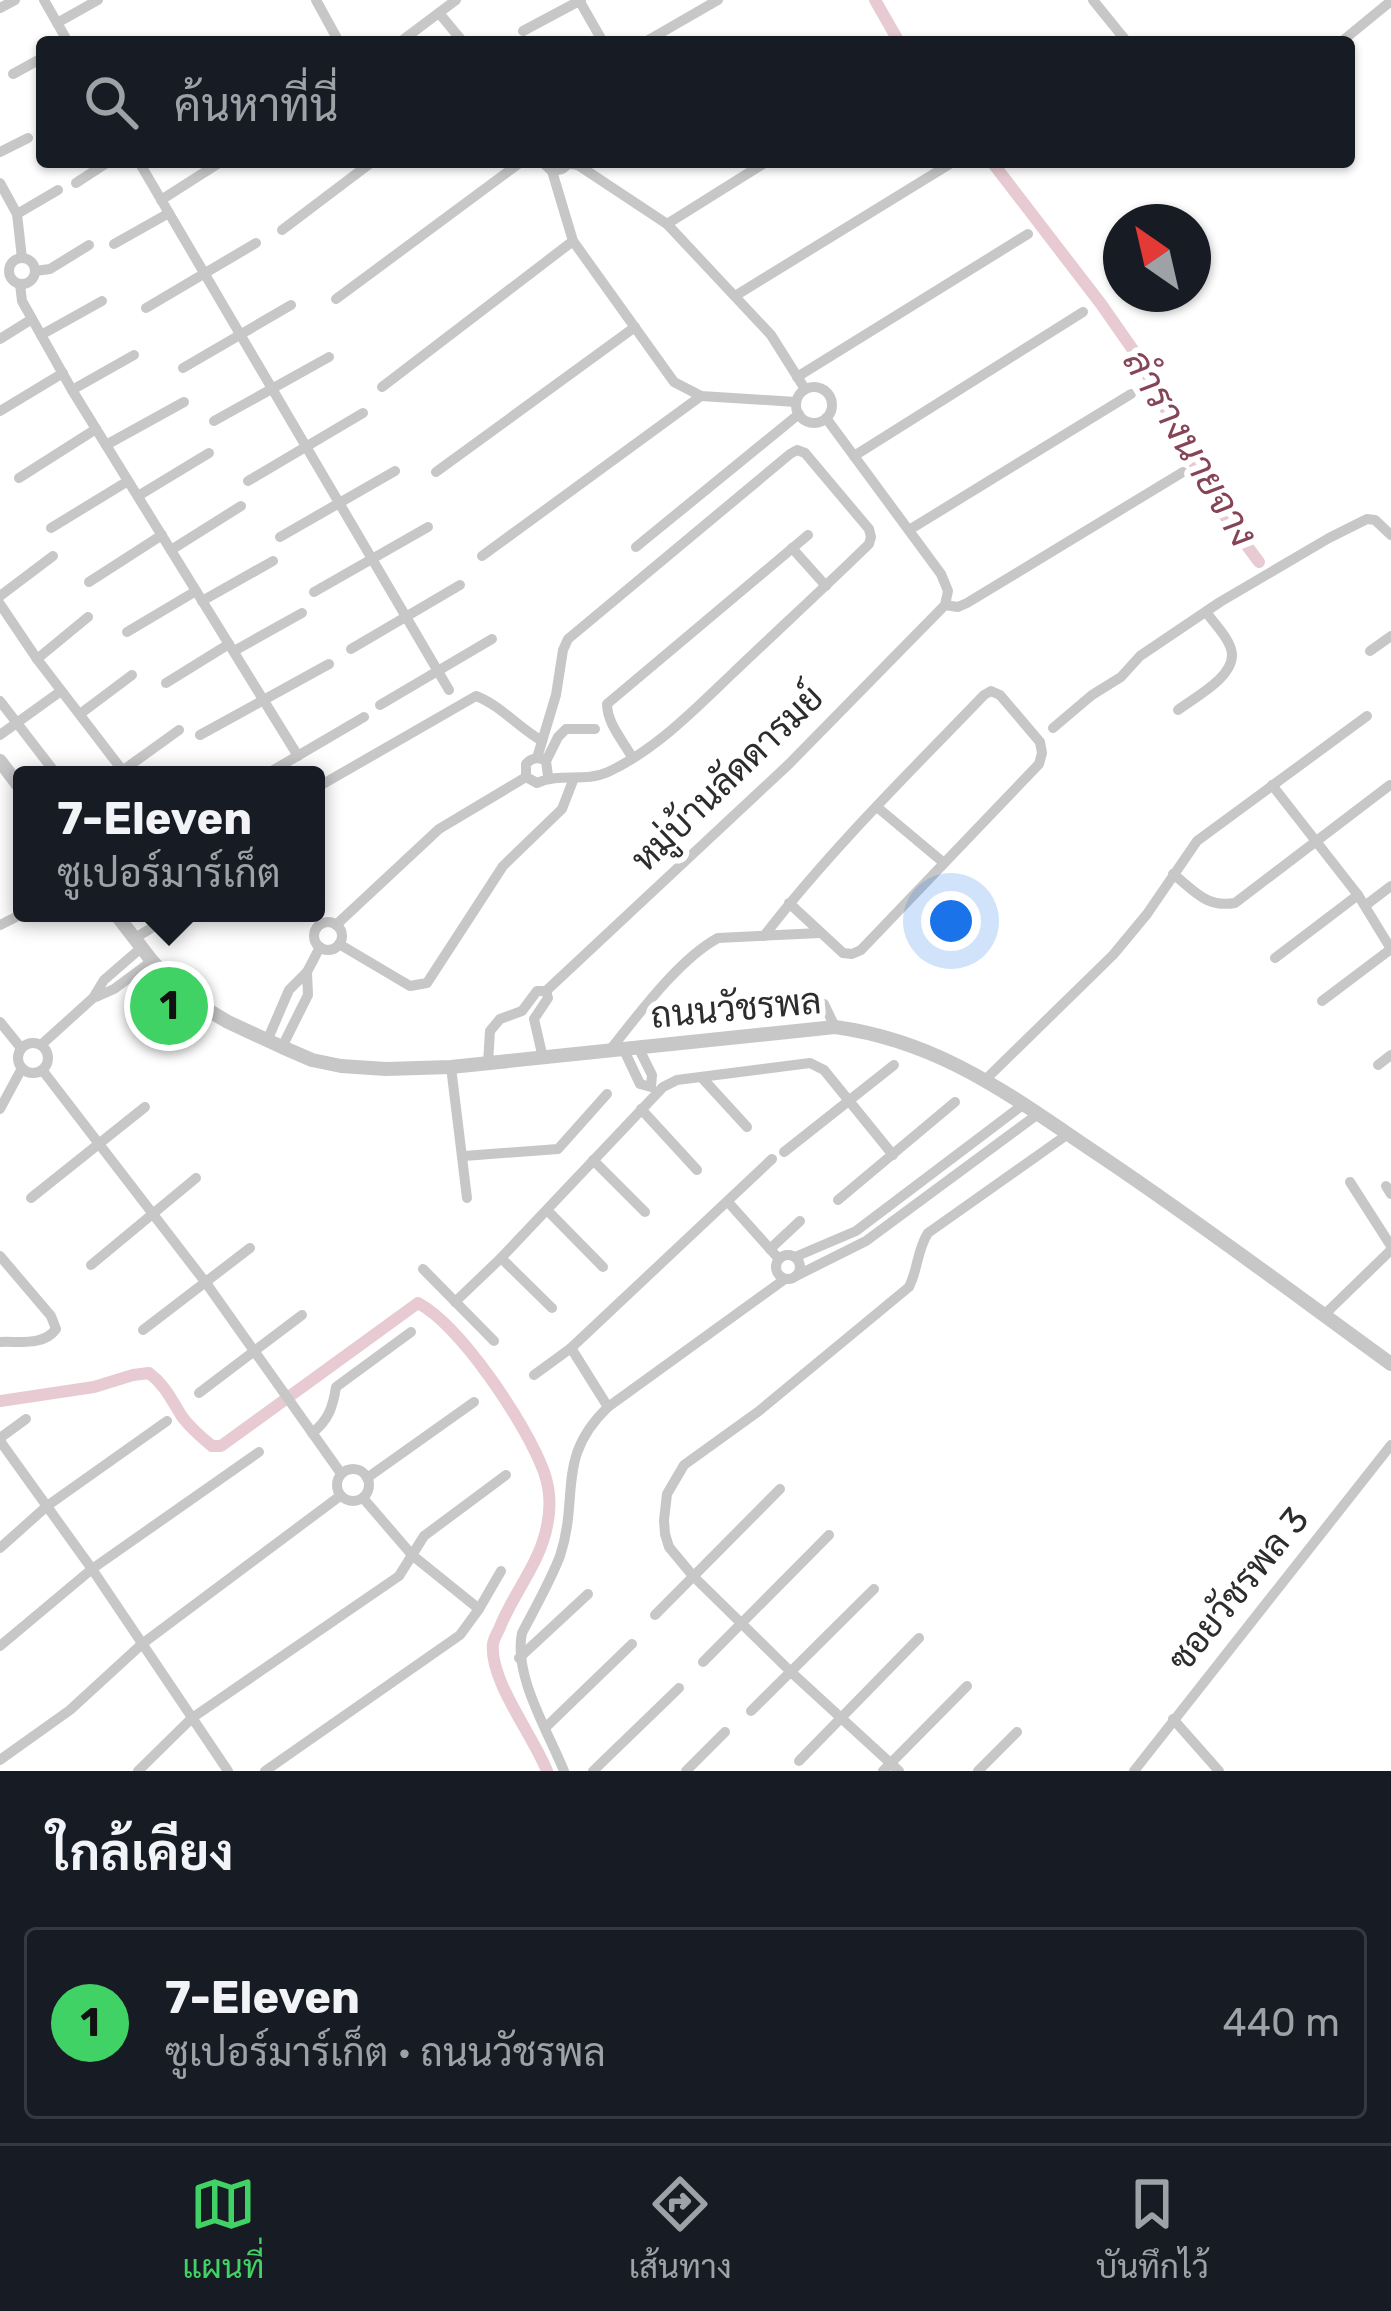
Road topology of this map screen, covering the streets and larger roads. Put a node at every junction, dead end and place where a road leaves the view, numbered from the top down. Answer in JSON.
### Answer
{"nodes":[{"id":1,"x":15,"y":0,"type":"edge"},
{"id":2,"x":44,"y":0,"type":"edge"},
{"id":3,"x":98,"y":0,"type":"edge"},
{"id":4,"x":316,"y":0,"type":"edge"},
{"id":5,"x":456,"y":0,"type":"edge"},
{"id":6,"x":580,"y":0,"type":"edge"},
{"id":7,"x":718,"y":0,"type":"edge"},
{"id":8,"x":1093,"y":0,"type":"edge"},
{"id":9,"x":1391,"y":1,"type":"edge"},
{"id":10,"x":696,"y":5,"type":"edge"},
{"id":11,"x":0,"y":8,"type":"edge"},
{"id":12,"x":439,"y":13,"type":"junction"},
{"id":13,"x":57,"y":23,"type":"junction"},
{"id":14,"x":524,"y":31,"type":"dead end"},
{"id":15,"x":65,"y":36,"type":"edge"},
{"id":16,"x":336,"y":36,"type":"edge"},
{"id":17,"x":408,"y":36,"type":"edge"},
{"id":18,"x":458,"y":36,"type":"edge"},
{"id":19,"x":600,"y":36,"type":"edge"},
{"id":20,"x":653,"y":36,"type":"edge"},
{"id":21,"x":1122,"y":36,"type":"edge"},
{"id":22,"x":1347,"y":36,"type":"edge"},
{"id":23,"x":36,"y":61,"type":"edge"},
{"id":24,"x":13,"y":74,"type":"dead end"},
{"id":25,"x":28,"y":138,"type":"dead end"},
{"id":26,"x":0,"y":152,"type":"edge"},
{"id":27,"x":99,"y":168,"type":"edge"},
{"id":28,"x":142,"y":168,"type":"edge"},
{"id":29,"x":211,"y":168,"type":"edge"},
{"id":30,"x":364,"y":168,"type":"edge"},
{"id":31,"x":513,"y":168,"type":"edge"},
{"id":32,"x":548,"y":168,"type":"edge"},
{"id":33,"x":583,"y":168,"type":"edge"},
{"id":34,"x":756,"y":168,"type":"edge"},
{"id":35,"x":943,"y":168,"type":"edge"},
{"id":36,"x":0,"y":183,"type":"edge"},
{"id":37,"x":76,"y":183,"type":"dead end"},
{"id":38,"x":58,"y":190,"type":"dead end"},
{"id":39,"x":161,"y":200,"type":"junction"},
{"id":40,"x":169,"y":213,"type":"junction"},
{"id":41,"x":17,"y":214,"type":"junction"},
{"id":42,"x":667,"y":224,"type":"junction"},
{"id":43,"x":282,"y":230,"type":"dead end"},
{"id":44,"x":1028,"y":234,"type":"dead end"},
{"id":45,"x":573,"y":241,"type":"junction"},
{"id":46,"x":256,"y":243,"type":"dead end"},
{"id":47,"x":114,"y":244,"type":"dead end"},
{"id":48,"x":89,"y":245,"type":"dead end"},
{"id":49,"x":22,"y":257,"type":"junction"},
{"id":50,"x":4,"y":268,"type":"edge"},
{"id":51,"x":35,"y":272,"type":"junction"},
{"id":52,"x":204,"y":273,"type":"junction"},
{"id":53,"x":20,"y":284,"type":"junction"},
{"id":54,"x":735,"y":296,"type":"junction"},
{"id":55,"x":336,"y":299,"type":"dead end"},
{"id":56,"x":102,"y":301,"type":"dead end"},
{"id":57,"x":291,"y":305,"type":"dead end"},
{"id":58,"x":146,"y":308,"type":"dead end"},
{"id":59,"x":1084,"y":312,"type":"dead end"},
{"id":60,"x":32,"y":319,"type":"junction"},
{"id":61,"x":634,"y":327,"type":"junction"},
{"id":62,"x":240,"y":334,"type":"junction"},
{"id":63,"x":41,"y":335,"type":"junction"},
{"id":64,"x":0,"y":338,"type":"edge"},
{"id":65,"x":134,"y":356,"type":"dead end"},
{"id":66,"x":329,"y":357,"type":"dead end"},
{"id":67,"x":182,"y":368,"type":"dead end"},
{"id":68,"x":63,"y":373,"type":"junction"},
{"id":69,"x":797,"y":377,"type":"junction"},
{"id":70,"x":382,"y":387,"type":"dead end"},
{"id":71,"x":273,"y":388,"type":"junction"},
{"id":72,"x":805,"y":389,"type":"junction"},
{"id":73,"x":72,"y":390,"type":"junction"},
{"id":74,"x":1131,"y":394,"type":"dead end"},
{"id":75,"x":701,"y":396,"type":"junction"},
{"id":76,"x":184,"y":402,"type":"dead end"},
{"id":77,"x":798,"y":408,"type":"junction"},
{"id":78,"x":0,"y":411,"type":"edge"},
{"id":79,"x":363,"y":413,"type":"dead end"},
{"id":80,"x":826,"y":418,"type":"junction"},
{"id":81,"x":214,"y":421,"type":"dead end"},
{"id":82,"x":96,"y":429,"type":"junction"},
{"id":83,"x":106,"y":445,"type":"junction"},
{"id":84,"x":307,"y":447,"type":"junction"},
{"id":85,"x":209,"y":453,"type":"dead end"},
{"id":86,"x":854,"y":456,"type":"junction"},
{"id":87,"x":394,"y":471,"type":"dead end"},
{"id":88,"x":436,"y":472,"type":"dead end"},
{"id":89,"x":1183,"y":472,"type":"dead end"},
{"id":90,"x":19,"y":478,"type":"dead end"},
{"id":91,"x":128,"y":481,"type":"junction"},
{"id":92,"x":248,"y":481,"type":"dead end"},
{"id":93,"x":138,"y":496,"type":"junction"},
{"id":94,"x":340,"y":503,"type":"junction"},
{"id":95,"x":242,"y":506,"type":"dead end"},
{"id":96,"x":428,"y":527,"type":"dead end"},
{"id":97,"x":51,"y":528,"type":"dead end"},
{"id":98,"x":909,"y":530,"type":"junction"},
{"id":99,"x":162,"y":535,"type":"junction"},
{"id":100,"x":808,"y":535,"type":"dead end"},
{"id":101,"x":1391,"y":535,"type":"edge"},
{"id":102,"x":280,"y":537,"type":"dead end"},
{"id":103,"x":636,"y":548,"type":"dead end"},
{"id":104,"x":792,"y":548,"type":"junction"},
{"id":105,"x":171,"y":550,"type":"junction"},
{"id":106,"x":53,"y":556,"type":"dead end"},
{"id":107,"x":482,"y":556,"type":"dead end"},
{"id":108,"x":373,"y":560,"type":"junction"},
{"id":109,"x":273,"y":561,"type":"dead end"},
{"id":110,"x":89,"y":582,"type":"dead end"},
{"id":111,"x":460,"y":585,"type":"dead end"},
{"id":112,"x":826,"y":586,"type":"junction"},
{"id":113,"x":314,"y":592,"type":"dead end"},
{"id":114,"x":199,"y":596,"type":"junction"},
{"id":115,"x":0,"y":600,"type":"edge"},
{"id":116,"x":945,"y":605,"type":"junction"},
{"id":117,"x":1206,"y":612,"type":"junction"},
{"id":118,"x":302,"y":613,"type":"dead end"},
{"id":119,"x":405,"y":615,"type":"junction"},
{"id":120,"x":88,"y":616,"type":"dead end"},
{"id":121,"x":127,"y":632,"type":"dead end"},
{"id":122,"x":1391,"y":636,"type":"edge"},
{"id":123,"x":492,"y":639,"type":"dead end"},
{"id":124,"x":231,"y":648,"type":"junction"},
{"id":125,"x":351,"y":650,"type":"dead end"},
{"id":126,"x":1370,"y":652,"type":"dead end"},
{"id":127,"x":38,"y":659,"type":"junction"},
{"id":128,"x":329,"y":664,"type":"dead end"},
{"id":129,"x":437,"y":669,"type":"junction"},
{"id":130,"x":132,"y":675,"type":"dead end"},
{"id":131,"x":166,"y":683,"type":"dead end"},
{"id":132,"x":449,"y":690,"type":"dead end"},
{"id":133,"x":61,"y":691,"type":"junction"},
{"id":134,"x":264,"y":700,"type":"junction"},
{"id":135,"x":0,"y":701,"type":"edge"},
{"id":136,"x":380,"y":705,"type":"dead end"},
{"id":137,"x":1178,"y":710,"type":"dead end"},
{"id":138,"x":80,"y":714,"type":"junction"},
{"id":139,"x":1366,"y":716,"type":"dead end"},
{"id":140,"x":364,"y":717,"type":"dead end"},
{"id":141,"x":17,"y":724,"type":"junction"},
{"id":142,"x":1053,"y":728,"type":"dead end"},
{"id":143,"x":595,"y":729,"type":"dead end"},
{"id":144,"x":179,"y":730,"type":"dead end"},
{"id":145,"x":0,"y":735,"type":"edge"},
{"id":146,"x":200,"y":735,"type":"dead end"},
{"id":147,"x":542,"y":741,"type":"junction"},
{"id":148,"x":298,"y":755,"type":"junction"},
{"id":149,"x":632,"y":758,"type":"junction"},
{"id":150,"x":542,"y":760,"type":"junction"},
{"id":151,"x":50,"y":766,"type":"edge"},
{"id":152,"x":119,"y":766,"type":"edge"},
{"id":153,"x":133,"y":766,"type":"edge"},
{"id":154,"x":280,"y":766,"type":"edge"},
{"id":155,"x":548,"y":776,"type":"junction"},
{"id":156,"x":526,"y":777,"type":"junction"},
{"id":157,"x":574,"y":778,"type":"junction"},
{"id":158,"x":325,"y":783,"type":"edge"},
{"id":159,"x":1272,"y":784,"type":"junction"},
{"id":160,"x":1390,"y":785,"type":"edge"},
{"id":161,"x":877,"y":807,"type":"junction"},
{"id":162,"x":1315,"y":840,"type":"junction"},
{"id":163,"x":944,"y":863,"type":"junction"},
{"id":164,"x":1173,"y":874,"type":"junction"},
{"id":165,"x":1391,"y":886,"type":"edge"},
{"id":166,"x":1362,"y":900,"type":"junction"},
{"id":167,"x":789,"y":903,"type":"junction"},
{"id":168,"x":123,"y":922,"type":"edge"},
{"id":169,"x":165,"y":922,"type":"edge"},
{"id":170,"x":316,"y":922,"type":"edge"},
{"id":171,"x":336,"y":925,"type":"junction"},
{"id":172,"x":318,"y":926,"type":"junction"},
{"id":173,"x":820,"y":933,"type":"junction"},
{"id":174,"x":764,"y":936,"type":"junction"},
{"id":175,"x":138,"y":943,"type":"junction"},
{"id":176,"x":339,"y":944,"type":"junction"},
{"id":177,"x":320,"y":947,"type":"junction"},
{"id":178,"x":1275,"y":958,"type":"dead end"},
{"id":179,"x":152,"y":961,"type":"junction"},
{"id":180,"x":307,"y":972,"type":"junction"},
{"id":181,"x":546,"y":991,"type":"junction"},
{"id":182,"x":93,"y":998,"type":"junction"},
{"id":183,"x":743,"y":999,"type":"dead end"},
{"id":184,"x":1322,"y":1001,"type":"dead end"},
{"id":185,"x":522,"y":1011,"type":"junction"},
{"id":186,"x":534,"y":1018,"type":"junction"},
{"id":187,"x":0,"y":1022,"type":"edge"},
{"id":188,"x":835,"y":1027,"type":"junction"},
{"id":189,"x":274,"y":1044,"type":"junction"},
{"id":190,"x":41,"y":1046,"type":"junction"},
{"id":191,"x":21,"y":1048,"type":"junction"},
{"id":192,"x":624,"y":1048,"type":"junction"},
{"id":193,"x":1391,"y":1055,"type":"edge"},
{"id":194,"x":542,"y":1058,"type":"junction"},
{"id":195,"x":488,"y":1063,"type":"junction"},
{"id":196,"x":894,"y":1065,"type":"dead end"},
{"id":197,"x":1378,"y":1065,"type":"dead end"},
{"id":198,"x":451,"y":1067,"type":"junction"},
{"id":199,"x":22,"y":1068,"type":"junction"},
{"id":200,"x":43,"y":1071,"type":"junction"},
{"id":201,"x":703,"y":1079,"type":"junction"},
{"id":202,"x":986,"y":1079,"type":"junction"},
{"id":203,"x":653,"y":1091,"type":"junction"},
{"id":204,"x":607,"y":1094,"type":"dead end"},
{"id":205,"x":850,"y":1101,"type":"junction"},
{"id":206,"x":955,"y":1102,"type":"dead end"},
{"id":207,"x":1024,"y":1104,"type":"junction"},
{"id":208,"x":145,"y":1107,"type":"dead end"},
{"id":209,"x":0,"y":1109,"type":"edge"},
{"id":210,"x":641,"y":1109,"type":"junction"},
{"id":211,"x":1038,"y":1114,"type":"junction"},
{"id":212,"x":747,"y":1127,"type":"dead end"},
{"id":213,"x":1068,"y":1134,"type":"junction"},
{"id":214,"x":978,"y":1139,"type":"junction"},
{"id":215,"x":99,"y":1144,"type":"junction"},
{"id":216,"x":988,"y":1150,"type":"junction"},
{"id":217,"x":893,"y":1155,"type":"junction"},
{"id":218,"x":464,"y":1156,"type":"junction"},
{"id":219,"x":593,"y":1160,"type":"junction"},
{"id":220,"x":950,"y":1160,"type":"junction"},
{"id":221,"x":697,"y":1170,"type":"dead end"},
{"id":222,"x":960,"y":1171,"type":"junction"},
{"id":223,"x":196,"y":1178,"type":"dead end"},
{"id":224,"x":1350,"y":1182,"type":"dead end"},
{"id":225,"x":31,"y":1198,"type":"dead end"},
{"id":226,"x":467,"y":1198,"type":"dead end"},
{"id":227,"x":838,"y":1200,"type":"dead end"},
{"id":228,"x":728,"y":1202,"type":"junction"},
{"id":229,"x":547,"y":1210,"type":"junction"},
{"id":230,"x":645,"y":1212,"type":"dead end"},
{"id":231,"x":154,"y":1214,"type":"junction"},
{"id":232,"x":800,"y":1221,"type":"dead end"},
{"id":233,"x":1391,"y":1248,"type":"edge"},
{"id":234,"x":250,"y":1249,"type":"dead end"},
{"id":235,"x":774,"y":1254,"type":"junction"},
{"id":236,"x":0,"y":1256,"type":"edge"},
{"id":237,"x":795,"y":1257,"type":"junction"},
{"id":238,"x":501,"y":1258,"type":"junction"},
{"id":239,"x":91,"y":1265,"type":"dead end"},
{"id":240,"x":603,"y":1267,"type":"dead end"},
{"id":241,"x":423,"y":1269,"type":"dead end"},
{"id":242,"x":791,"y":1278,"type":"junction"},
{"id":243,"x":206,"y":1282,"type":"junction"},
{"id":244,"x":455,"y":1302,"type":"junction"},
{"id":245,"x":552,"y":1308,"type":"dead end"},
{"id":246,"x":302,"y":1315,"type":"dead end"},
{"id":247,"x":1324,"y":1315,"type":"junction"},
{"id":248,"x":143,"y":1330,"type":"dead end"},
{"id":249,"x":411,"y":1332,"type":"dead end"},
{"id":250,"x":494,"y":1341,"type":"dead end"},
{"id":251,"x":0,"y":1342,"type":"edge"},
{"id":252,"x":571,"y":1348,"type":"junction"},
{"id":253,"x":254,"y":1352,"type":"junction"},
{"id":254,"x":1391,"y":1364,"type":"edge"},
{"id":255,"x":534,"y":1375,"type":"dead end"},
{"id":256,"x":199,"y":1394,"type":"dead end"},
{"id":257,"x":475,"y":1402,"type":"dead end"},
{"id":258,"x":608,"y":1407,"type":"junction"},
{"id":259,"x":26,"y":1419,"type":"dead end"},
{"id":260,"x":167,"y":1421,"type":"dead end"},
{"id":261,"x":312,"y":1433,"type":"junction"},
{"id":262,"x":0,"y":1440,"type":"edge"},
{"id":263,"x":1391,"y":1445,"type":"edge"},
{"id":264,"x":259,"y":1452,"type":"dead end"},
{"id":265,"x":340,"y":1472,"type":"junction"},
{"id":266,"x":506,"y":1475,"type":"dead end"},
{"id":267,"x":367,"y":1478,"type":"junction"},
{"id":268,"x":779,"y":1489,"type":"dead end"},
{"id":269,"x":340,"y":1496,"type":"junction"},
{"id":270,"x":364,"y":1498,"type":"junction"},
{"id":271,"x":47,"y":1506,"type":"junction"},
{"id":272,"x":829,"y":1535,"type":"dead end"},
{"id":273,"x":0,"y":1548,"type":"edge"},
{"id":274,"x":412,"y":1555,"type":"junction"},
{"id":275,"x":92,"y":1569,"type":"junction"},
{"id":276,"x":501,"y":1571,"type":"dead end"},
{"id":277,"x":693,"y":1576,"type":"junction"},
{"id":278,"x":874,"y":1589,"type":"dead end"},
{"id":279,"x":588,"y":1594,"type":"dead end"},
{"id":280,"x":479,"y":1610,"type":"junction"},
{"id":281,"x":655,"y":1615,"type":"dead end"},
{"id":282,"x":742,"y":1624,"type":"junction"},
{"id":283,"x":919,"y":1638,"type":"dead end"},
{"id":284,"x":142,"y":1644,"type":"junction"},
{"id":285,"x":632,"y":1644,"type":"dead end"},
{"id":286,"x":0,"y":1646,"type":"edge"},
{"id":287,"x":520,"y":1658,"type":"junction"},
{"id":288,"x":703,"y":1662,"type":"dead end"},
{"id":289,"x":791,"y":1672,"type":"junction"},
{"id":290,"x":967,"y":1686,"type":"dead end"},
{"id":291,"x":679,"y":1688,"type":"dead end"},
{"id":292,"x":751,"y":1711,"type":"dead end"},
{"id":293,"x":192,"y":1718,"type":"junction"},
{"id":294,"x":841,"y":1718,"type":"junction"},
{"id":295,"x":1173,"y":1719,"type":"junction"},
{"id":296,"x":546,"y":1727,"type":"junction"},
{"id":297,"x":725,"y":1732,"type":"dead end"},
{"id":298,"x":1017,"y":1732,"type":"dead end"},
{"id":299,"x":0,"y":1760,"type":"edge"},
{"id":300,"x":799,"y":1761,"type":"dead end"},
{"id":301,"x":891,"y":1768,"type":"edge"},
{"id":302,"x":138,"y":1771,"type":"edge"},
{"id":303,"x":227,"y":1771,"type":"edge"},
{"id":304,"x":266,"y":1771,"type":"edge"},
{"id":305,"x":564,"y":1771,"type":"edge"},
{"id":306,"x":593,"y":1771,"type":"edge"},
{"id":307,"x":686,"y":1771,"type":"edge"},
{"id":308,"x":978,"y":1771,"type":"edge"},
{"id":309,"x":1134,"y":1771,"type":"edge"},
{"id":310,"x":1219,"y":1771,"type":"edge"}],
"edges":[{"from":1,"to":11,"type":"street"},
{"from":2,"to":13,"type":"street"},
{"from":3,"to":13,"type":"street"},
{"from":4,"to":16,"type":"street"},
{"from":5,"to":12,"type":"street"},
{"from":6,"to":14,"type":"street"},
{"from":6,"to":19,"type":"street"},
{"from":7,"to":10,"type":"street"},
{"from":8,"to":21,"type":"street"},
{"from":9,"to":22,"type":"street"},
{"from":10,"to":20,"type":"street"},
{"from":12,"to":17,"type":"street"},
{"from":12,"to":18,"type":"street"},
{"from":13,"to":15,"type":"street"},
{"from":23,"to":24,"type":"street"},
{"from":25,"to":26,"type":"street"},
{"from":27,"to":37,"type":"street"},
{"from":28,"to":39,"type":"street"},
{"from":29,"to":39,"type":"street"},
{"from":30,"to":43,"type":"street"},
{"from":31,"to":55,"type":"street"},
{"from":32,"to":45,"type":"street"},
{"from":33,"to":42,"type":"street"},
{"from":34,"to":42,"type":"street"},
{"from":35,"to":54,"type":"street"},
{"from":36,"to":41,"type":"street"},
{"from":38,"to":41,"type":"street"},
{"from":39,"to":40,"type":"street"},
{"from":40,"to":47,"type":"street"},
{"from":40,"to":52,"type":"street"},
{"from":41,"to":49,"type":"street"},
{"from":42,"to":54,"type":"street"},
{"from":44,"to":69,"type":"street"},
{"from":45,"to":61,"type":"street"},
{"from":45,"to":70,"type":"street"},
{"from":46,"to":52,"type":"street"},
{"from":48,"to":51,"type":"street"},
{"from":49,"to":50,"type":"street"},
{"from":49,"to":51,"type":"street"},
{"from":50,"to":53,"type":"street"},
{"from":51,"to":53,"type":"street"},
{"from":52,"to":58,"type":"street"},
{"from":52,"to":62,"type":"street"},
{"from":53,"to":60,"type":"street"},
{"from":54,"to":69,"type":"street"},
{"from":56,"to":63,"type":"street"},
{"from":57,"to":62,"type":"street"},
{"from":59,"to":86,"type":"street"},
{"from":60,"to":63,"type":"street"},
{"from":60,"to":64,"type":"street"},
{"from":61,"to":75,"type":"street"},
{"from":61,"to":88,"type":"street"},
{"from":62,"to":67,"type":"street"},
{"from":62,"to":71,"type":"street"},
{"from":63,"to":68,"type":"street"},
{"from":65,"to":73,"type":"street"},
{"from":66,"to":71,"type":"street"},
{"from":68,"to":73,"type":"street"},
{"from":68,"to":78,"type":"street"},
{"from":69,"to":72,"type":"street"},
{"from":71,"to":81,"type":"street"},
{"from":71,"to":84,"type":"street"},
{"from":72,"to":77,"type":"street"},
{"from":72,"to":80,"type":"street"},
{"from":73,"to":82,"type":"street"},
{"from":74,"to":98,"type":"street"},
{"from":75,"to":77,"type":"street"},
{"from":75,"to":107,"type":"street"},
{"from":76,"to":83,"type":"street"},
{"from":77,"to":80,"type":"street"},
{"from":77,"to":103,"type":"street"},
{"from":79,"to":84,"type":"street"},
{"from":80,"to":86,"type":"street"},
{"from":82,"to":83,"type":"street"},
{"from":82,"to":90,"type":"street"},
{"from":83,"to":91,"type":"street"},
{"from":84,"to":92,"type":"street"},
{"from":84,"to":94,"type":"street"},
{"from":85,"to":93,"type":"street"},
{"from":86,"to":98,"type":"street"},
{"from":87,"to":94,"type":"street"},
{"from":89,"to":116,"type":"street","name":"หมู่บ้านลัดดารมย์"},
{"from":91,"to":93,"type":"street"},
{"from":91,"to":97,"type":"street"},
{"from":93,"to":99,"type":"street"},
{"from":94,"to":102,"type":"street"},
{"from":94,"to":108,"type":"street"},
{"from":95,"to":105,"type":"street"},
{"from":96,"to":108,"type":"street"},
{"from":98,"to":116,"type":"street"},
{"from":99,"to":105,"type":"street"},
{"from":99,"to":110,"type":"street"},
{"from":100,"to":104,"type":"street"},
{"from":101,"to":117,"type":"street"},
{"from":104,"to":112,"type":"street"},
{"from":104,"to":149,"type":"street"},
{"from":105,"to":114,"type":"street"},
{"from":106,"to":115,"type":"street"},
{"from":108,"to":113,"type":"street"},
{"from":108,"to":119,"type":"street"},
{"from":109,"to":114,"type":"street"},
{"from":111,"to":119,"type":"street"},
{"from":112,"to":147,"type":"street"},
{"from":112,"to":149,"type":"street"},
{"from":114,"to":121,"type":"street"},
{"from":114,"to":124,"type":"street"},
{"from":115,"to":127,"type":"street"},
{"from":116,"to":181,"type":"street","name":"หมู่บ้านลัดดารมย์"},
{"from":117,"to":137,"type":"street"},
{"from":117,"to":142,"type":"street"},
{"from":118,"to":124,"type":"street"},
{"from":119,"to":125,"type":"street"},
{"from":119,"to":129,"type":"street"},
{"from":120,"to":127,"type":"street"},
{"from":122,"to":126,"type":"street"},
{"from":123,"to":129,"type":"street"},
{"from":124,"to":131,"type":"street"},
{"from":124,"to":134,"type":"street"},
{"from":127,"to":133,"type":"street"},
{"from":128,"to":134,"type":"street"},
{"from":129,"to":132,"type":"street"},
{"from":129,"to":136,"type":"street"},
{"from":130,"to":138,"type":"street"},
{"from":133,"to":138,"type":"street"},
{"from":133,"to":141,"type":"street"},
{"from":134,"to":146,"type":"street"},
{"from":134,"to":148,"type":"street"},
{"from":135,"to":141,"type":"street"},
{"from":138,"to":152,"type":"street"},
{"from":139,"to":159,"type":"street"},
{"from":140,"to":148,"type":"street"},
{"from":141,"to":145,"type":"street"},
{"from":141,"to":151,"type":"street"},
{"from":143,"to":150,"type":"street"},
{"from":144,"to":153,"type":"street"},
{"from":147,"to":150,"type":"street"},
{"from":147,"to":158,"type":"street"},
{"from":148,"to":154,"type":"street"},
{"from":149,"to":157,"type":"street"},
{"from":150,"to":155,"type":"street"},
{"from":150,"to":156,"type":"street"},
{"from":155,"to":156,"type":"street"},
{"from":155,"to":157,"type":"street"},
{"from":156,"to":171,"type":"street"},
{"from":157,"to":176,"type":"street"},
{"from":159,"to":162,"type":"street"},
{"from":159,"to":164,"type":"street"},
{"from":160,"to":162,"type":"street"},
{"from":161,"to":163,"type":"street"},
{"from":161,"to":163,"type":"street"},
{"from":161,"to":167,"type":"street"},
{"from":162,"to":164,"type":"street"},
{"from":162,"to":166,"type":"street"},
{"from":163,"to":173,"type":"street"},
{"from":164,"to":202,"type":"street"},
{"from":165,"to":166,"type":"street"},
{"from":166,"to":178,"type":"street"},
{"from":166,"to":184,"type":"street"},
{"from":167,"to":173,"type":"street"},
{"from":167,"to":174,"type":"street"},
{"from":168,"to":175,"type":"street","name":"ถนนวัชรพล"},
{"from":169,"to":175,"type":"street"},
{"from":170,"to":172,"type":"street"},
{"from":171,"to":172,"type":"street"},
{"from":171,"to":176,"type":"street"},
{"from":172,"to":177,"type":"street"},
{"from":173,"to":174,"type":"street"},
{"from":174,"to":192,"type":"street"},
{"from":175,"to":179,"type":"street","name":"ถนนวัชรพล"},
{"from":175,"to":182,"type":"street"},
{"from":176,"to":177,"type":"street"},
{"from":177,"to":180,"type":"street"},
{"from":179,"to":182,"type":"street"},
{"from":179,"to":189,"type":"street","name":"ถนนวัชรพล"},
{"from":180,"to":189,"type":"street"},
{"from":180,"to":189,"type":"street"},
{"from":181,"to":185,"type":"street","name":"หมู่บ้านลัดดารมย์"},
{"from":181,"to":186,"type":"street","name":"หมู่บ้านลัดดารมย์"},
{"from":182,"to":190,"type":"street"},
{"from":183,"to":188,"type":"street"},
{"from":185,"to":186,"type":"street"},
{"from":185,"to":195,"type":"street","name":"หมู่บ้านลัดดารมย์"},
{"from":186,"to":194,"type":"street"},
{"from":187,"to":191,"type":"street"},
{"from":188,"to":192,"type":"street","name":"ถนนวัชรพล"},
{"from":188,"to":202,"type":"street","name":"ถนนวัชรพล"},
{"from":189,"to":198,"type":"street","name":"ถนนวัชรพล"},
{"from":190,"to":191,"type":"street"},
{"from":190,"to":200,"type":"street"},
{"from":191,"to":199,"type":"street"},
{"from":192,"to":194,"type":"street","name":"ถนนวัชรพล"},
{"from":192,"to":203,"type":"street"},
{"from":193,"to":197,"type":"street"},
{"from":194,"to":195,"type":"street","name":"ถนนวัชรพล"},
{"from":195,"to":198,"type":"street","name":"ถนนวัชรพล"},
{"from":196,"to":205,"type":"street"},
{"from":198,"to":218,"type":"street"},
{"from":199,"to":200,"type":"street"},
{"from":199,"to":209,"type":"street"},
{"from":200,"to":215,"type":"street"},
{"from":201,"to":203,"type":"street"},
{"from":201,"to":205,"type":"street"},
{"from":201,"to":212,"type":"street"},
{"from":202,"to":207,"type":"street","name":"ถนนวัชรพล"},
{"from":203,"to":210,"type":"street"},
{"from":204,"to":218,"type":"street"},
{"from":205,"to":217,"type":"street"},
{"from":205,"to":228,"type":"street"},
{"from":206,"to":217,"type":"street"},
{"from":207,"to":211,"type":"street","name":"ถนนวัชรพล"},
{"from":207,"to":214,"type":"street"},
{"from":208,"to":215,"type":"street"},
{"from":210,"to":219,"type":"street"},
{"from":210,"to":221,"type":"street"},
{"from":211,"to":213,"type":"street","name":"ถนนวัชรพล"},
{"from":211,"to":216,"type":"street"},
{"from":213,"to":247,"type":"street","name":"ถนนวัชรพล"},
{"from":213,"to":277,"type":"street"},
{"from":214,"to":216,"type":"street"},
{"from":214,"to":220,"type":"street"},
{"from":215,"to":225,"type":"street"},
{"from":215,"to":231,"type":"street"},
{"from":216,"to":222,"type":"street"},
{"from":217,"to":227,"type":"street"},
{"from":218,"to":226,"type":"street"},
{"from":219,"to":229,"type":"street"},
{"from":219,"to":230,"type":"street"},
{"from":220,"to":222,"type":"street"},
{"from":220,"to":237,"type":"street"},
{"from":222,"to":242,"type":"street"},
{"from":223,"to":231,"type":"street"},
{"from":224,"to":233,"type":"street"},
{"from":228,"to":235,"type":"street"},
{"from":228,"to":252,"type":"street"},
{"from":229,"to":238,"type":"street"},
{"from":229,"to":240,"type":"street"},
{"from":231,"to":239,"type":"street"},
{"from":231,"to":243,"type":"street"},
{"from":232,"to":235,"type":"street"},
{"from":233,"to":247,"type":"street"},
{"from":234,"to":243,"type":"street"},
{"from":235,"to":237,"type":"street"},
{"from":235,"to":242,"type":"street"},
{"from":236,"to":251,"type":"street"},
{"from":237,"to":242,"type":"street"},
{"from":238,"to":244,"type":"street"},
{"from":238,"to":245,"type":"street"},
{"from":241,"to":244,"type":"street"},
{"from":242,"to":258,"type":"street"},
{"from":243,"to":248,"type":"street"},
{"from":243,"to":253,"type":"street"},
{"from":244,"to":250,"type":"street"},
{"from":246,"to":253,"type":"street"},
{"from":247,"to":254,"type":"street","name":"ถนนวัชรพล"},
{"from":249,"to":261,"type":"street"},
{"from":252,"to":255,"type":"street"},
{"from":252,"to":258,"type":"street"},
{"from":253,"to":256,"type":"street"},
{"from":253,"to":261,"type":"street"},
{"from":257,"to":267,"type":"street"},
{"from":258,"to":287,"type":"street"},
{"from":259,"to":262,"type":"street"},
{"from":260,"to":271,"type":"street"},
{"from":261,"to":265,"type":"street"},
{"from":262,"to":271,"type":"street"},
{"from":263,"to":295,"type":"street","name":"ซอยวัชรพล 3"},
{"from":264,"to":275,"type":"street"},
{"from":265,"to":267,"type":"street"},
{"from":265,"to":269,"type":"street"},
{"from":266,"to":274,"type":"street"},
{"from":267,"to":270,"type":"street"},
{"from":268,"to":277,"type":"street"},
{"from":269,"to":270,"type":"street"},
{"from":269,"to":284,"type":"street"},
{"from":270,"to":274,"type":"street"},
{"from":271,"to":273,"type":"street"},
{"from":271,"to":275,"type":"street"},
{"from":272,"to":282,"type":"street"},
{"from":274,"to":280,"type":"street"},
{"from":274,"to":293,"type":"street"},
{"from":275,"to":284,"type":"street"},
{"from":275,"to":286,"type":"street"},
{"from":276,"to":280,"type":"street"},
{"from":277,"to":281,"type":"street"},
{"from":277,"to":282,"type":"street"},
{"from":278,"to":289,"type":"street"},
{"from":279,"to":287,"type":"street"},
{"from":280,"to":304,"type":"street"},
{"from":282,"to":288,"type":"street"},
{"from":282,"to":289,"type":"street"},
{"from":283,"to":294,"type":"street"},
{"from":284,"to":293,"type":"street"},
{"from":284,"to":299,"type":"street"},
{"from":285,"to":296,"type":"street"},
{"from":287,"to":296,"type":"street"},
{"from":289,"to":292,"type":"street"},
{"from":289,"to":294,"type":"street"},
{"from":290,"to":301,"type":"street"},
{"from":291,"to":306,"type":"street"},
{"from":293,"to":302,"type":"street"},
{"from":293,"to":303,"type":"street"},
{"from":294,"to":300,"type":"street"},
{"from":294,"to":301,"type":"street"},
{"from":295,"to":309,"type":"street","name":"ซอยวัชรพล 3"},
{"from":295,"to":310,"type":"street"},
{"from":296,"to":305,"type":"street"},
{"from":297,"to":307,"type":"street"},
{"from":298,"to":308,"type":"street"}]}
